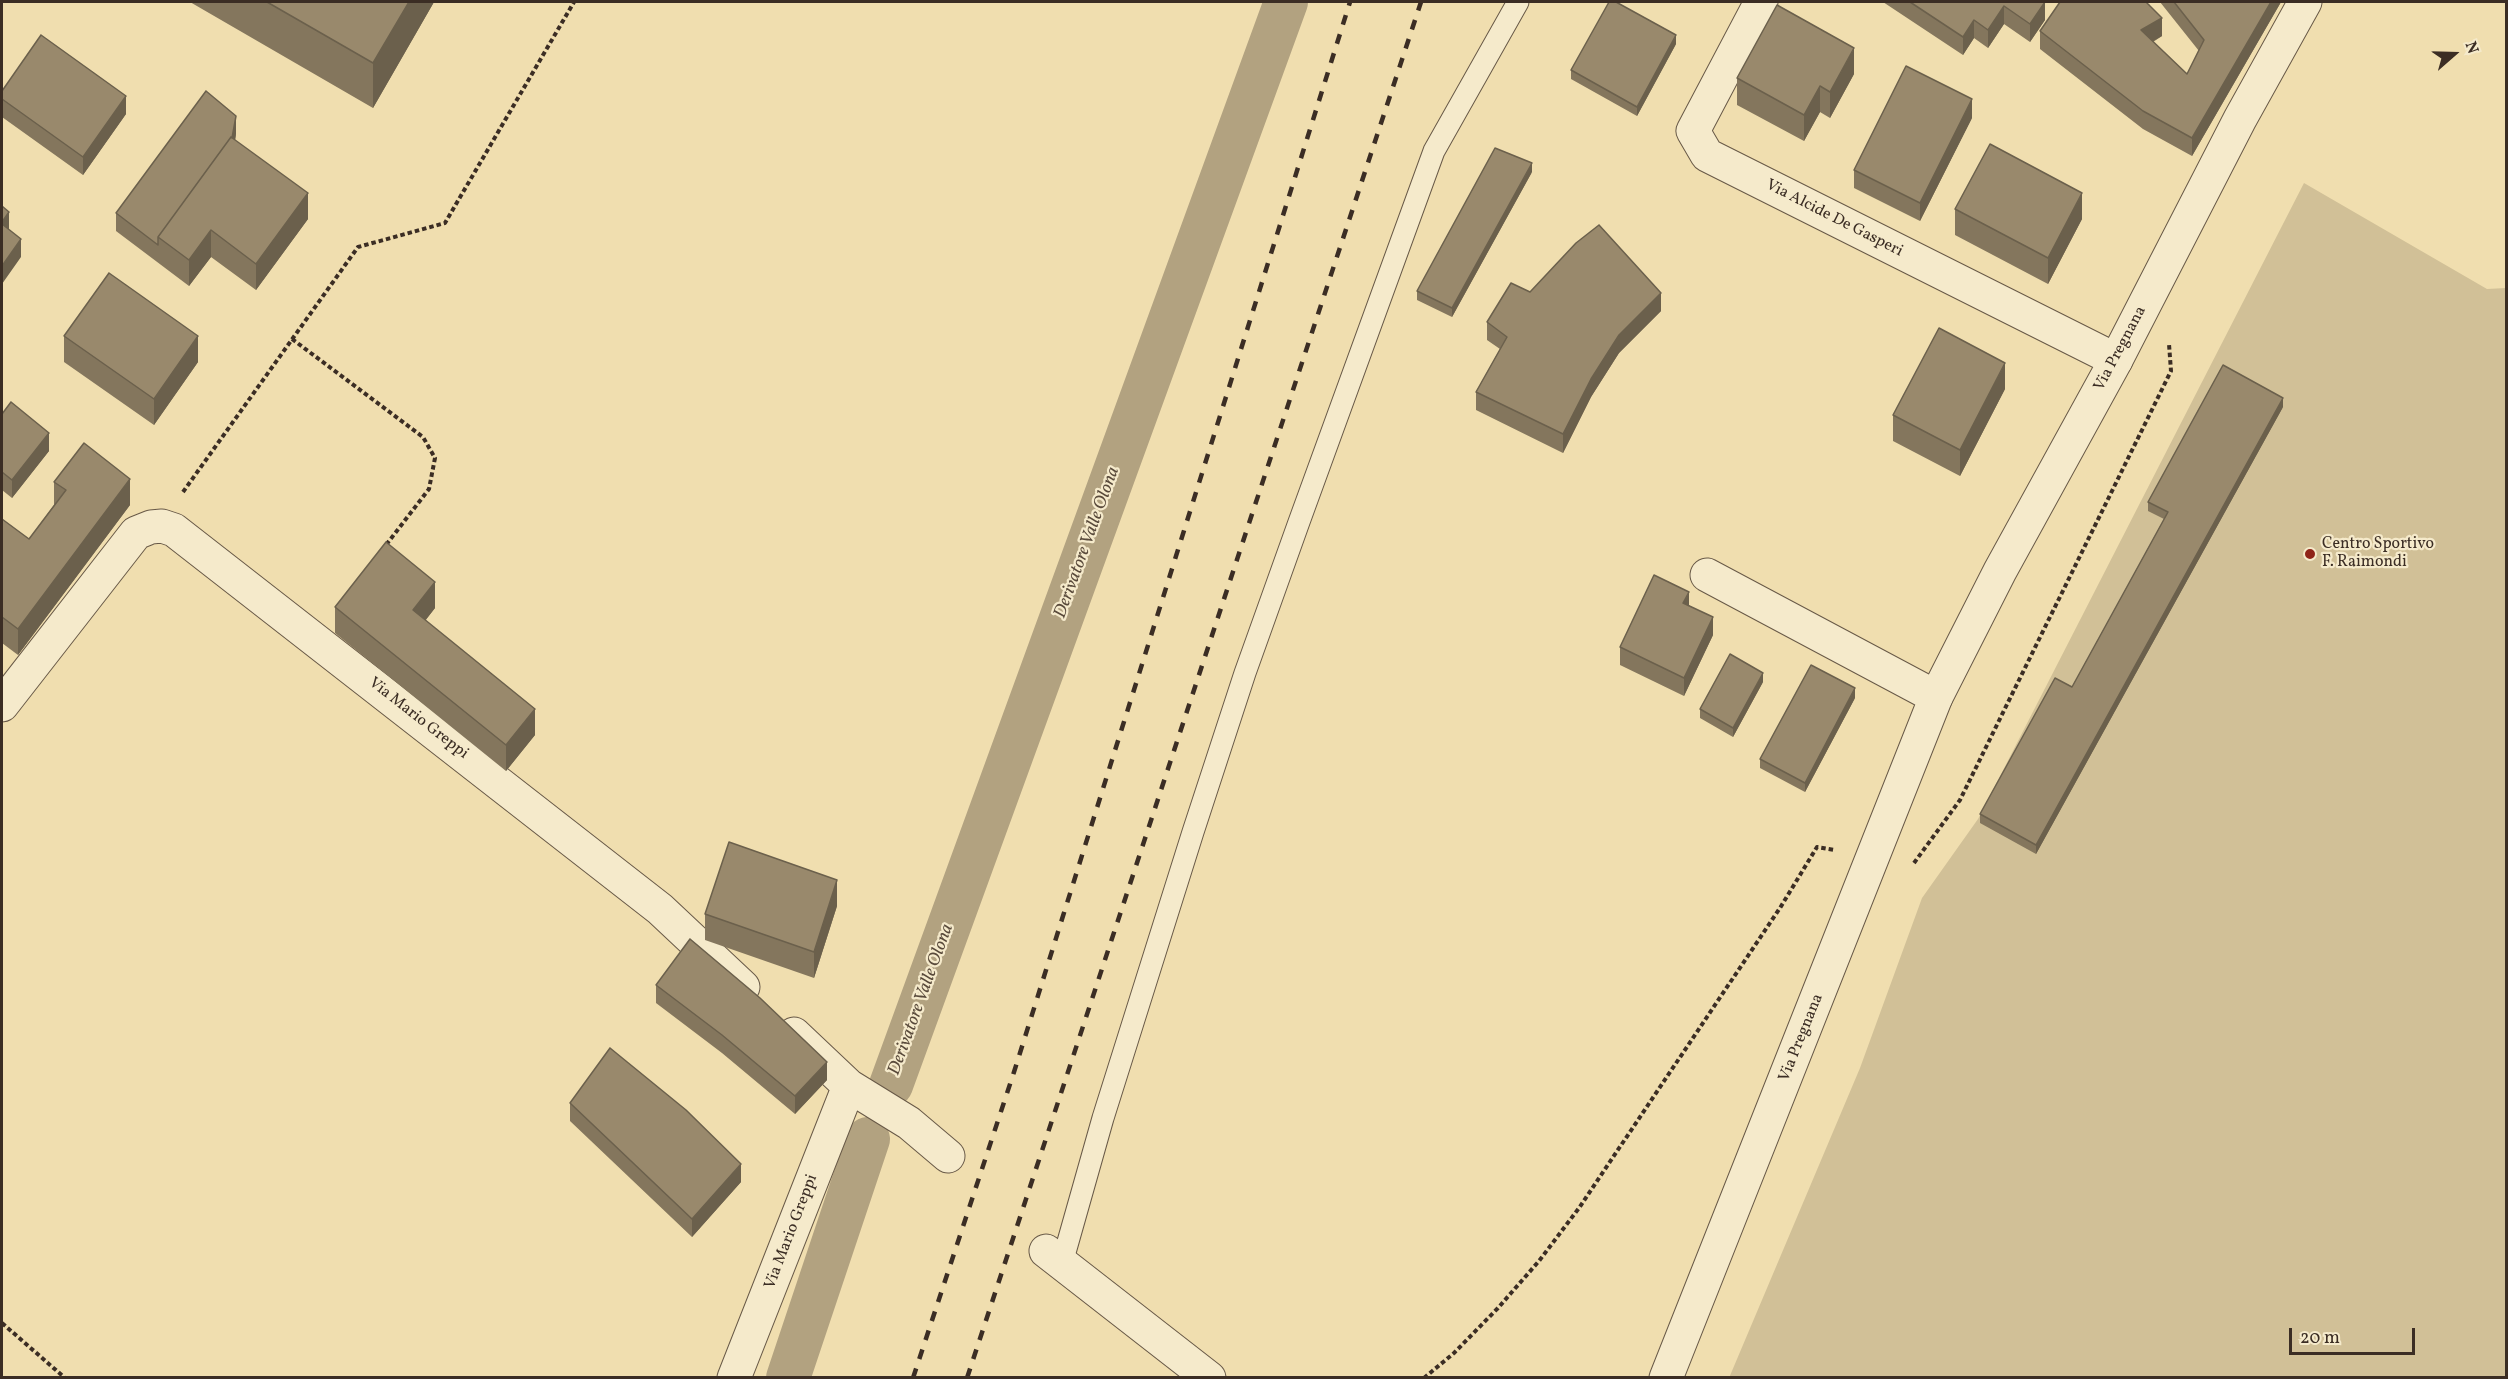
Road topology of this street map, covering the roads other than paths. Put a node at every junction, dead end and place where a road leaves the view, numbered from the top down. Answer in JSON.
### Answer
{"nodes":[{"id":1,"x":1518,"y":2,"type":"edge"},
{"id":2,"x":1761,"y":2,"type":"edge"},
{"id":3,"x":2305,"y":2,"type":"edge"},
{"id":4,"x":2116,"y":360,"type":"junction"},
{"id":5,"x":1707,"y":575,"type":"dead end"},
{"id":6,"x":1936,"y":697,"type":"junction"},
{"id":7,"x":2,"y":705,"type":"edge"},
{"id":8,"x":849,"y":1086,"type":"junction"},
{"id":9,"x":948,"y":1156,"type":"dead end"},
{"id":10,"x":1054,"y":1257,"type":"joint"},
{"id":11,"x":734,"y":1377,"type":"edge"},
{"id":12,"x":1209,"y":1377,"type":"edge"},
{"id":13,"x":1666,"y":1377,"type":"edge"}],
"edges":[{"from":1,"to":10,"type":"lane"},
{"from":2,"to":4,"type":"street","name":"Via Alcide De Gasperi"},
{"from":3,"to":4,"type":"street","name":"Via Pregnana"},
{"from":4,"to":6,"type":"street","name":"Via Pregnana"},
{"from":5,"to":6,"type":"street"},
{"from":6,"to":13,"type":"street","name":"Via Pregnana"},
{"from":7,"to":8,"type":"street","name":"Via Mario Greppi"},
{"from":8,"to":9,"type":"street","name":"Via Mario Greppi"},
{"from":8,"to":11,"type":"street","name":"Via Mario Greppi"},
{"from":10,"to":12,"type":"street"}]}
